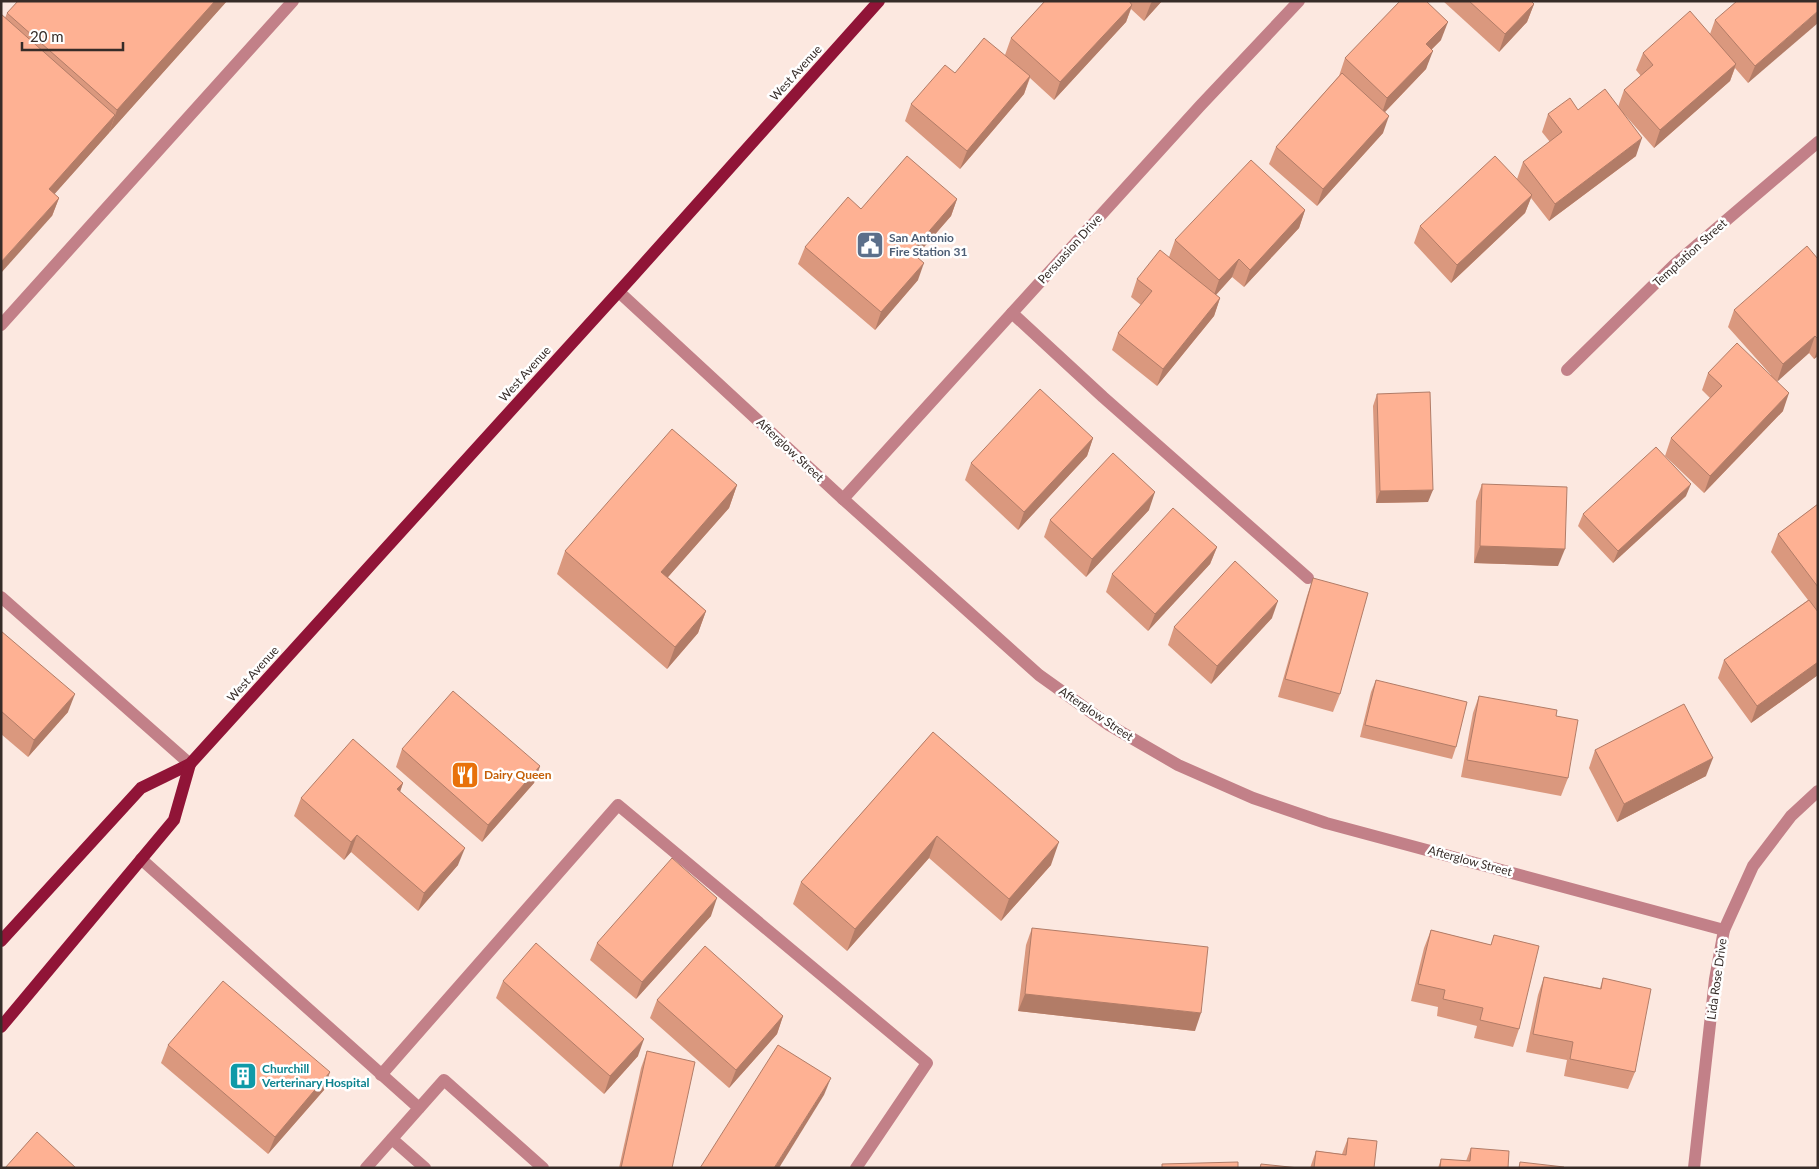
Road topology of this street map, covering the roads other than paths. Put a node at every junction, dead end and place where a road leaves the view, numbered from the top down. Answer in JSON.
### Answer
{"nodes":[{"id":1,"x":293,"y":1,"type":"edge"},
{"id":2,"x":879,"y":1,"type":"edge"},
{"id":3,"x":1299,"y":1,"type":"edge"},
{"id":4,"x":1818,"y":142,"type":"edge"},
{"id":5,"x":619,"y":292,"type":"junction"},
{"id":6,"x":1012,"y":313,"type":"junction"},
{"id":7,"x":1,"y":325,"type":"edge"},
{"id":8,"x":1567,"y":370,"type":"dead end"},
{"id":9,"x":843,"y":499,"type":"junction"},
{"id":10,"x":1308,"y":578,"type":"dead end"},
{"id":11,"x":1,"y":597,"type":"edge"},
{"id":12,"x":190,"y":764,"type":"junction"},
{"id":13,"x":1818,"y":791,"type":"edge"},
{"id":14,"x":141,"y":859,"type":"junction"},
{"id":15,"x":1724,"y":930,"type":"junction"},
{"id":16,"x":1,"y":940,"type":"edge"},
{"id":17,"x":1,"y":1027,"type":"edge"},
{"id":18,"x":381,"y":1075,"type":"junction"},
{"id":19,"x":419,"y":1108,"type":"junction"},
{"id":20,"x":392,"y":1139,"type":"junction"},
{"id":21,"x":366,"y":1168,"type":"edge"},
{"id":22,"x":426,"y":1168,"type":"edge"},
{"id":23,"x":543,"y":1168,"type":"edge"},
{"id":24,"x":856,"y":1168,"type":"edge"},
{"id":25,"x":1694,"y":1168,"type":"edge"}],
"edges":[{"from":1,"to":7,"type":"street"},
{"from":2,"to":5,"type":"main road","name":"West Avenue"},
{"from":3,"to":6,"type":"street","name":"Persuasion Drive"},
{"from":4,"to":8,"type":"street","name":"Temptation Street"},
{"from":5,"to":9,"type":"street","name":"Afterglow Street"},
{"from":5,"to":12,"type":"main road","name":"West Avenue"},
{"from":6,"to":9,"type":"street","name":"Persuasion Drive"},
{"from":6,"to":10,"type":"street"},
{"from":9,"to":15,"type":"street","name":"Afterglow Street"},
{"from":11,"to":12,"type":"street"},
{"from":12,"to":14,"type":"main road","name":"West Avenue"},
{"from":12,"to":16,"type":"main road","name":"West Avenue"},
{"from":13,"to":15,"type":"street","name":"Lida Rose Drive"},
{"from":14,"to":17,"type":"main road","name":"West Avenue"},
{"from":14,"to":18,"type":"street"},
{"from":15,"to":25,"type":"street","name":"Lida Rose Drive"},
{"from":18,"to":19,"type":"street"},
{"from":18,"to":24,"type":"street"},
{"from":19,"to":20,"type":"street"},
{"from":19,"to":23,"type":"street"},
{"from":20,"to":21,"type":"street"},
{"from":20,"to":22,"type":"street"}]}
